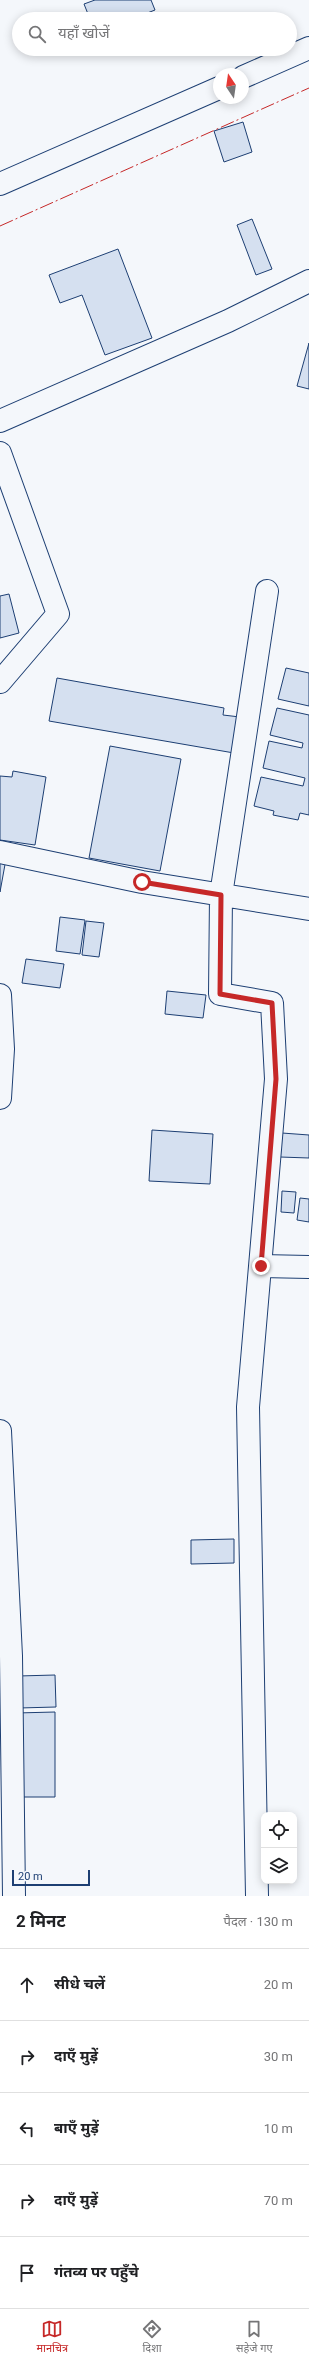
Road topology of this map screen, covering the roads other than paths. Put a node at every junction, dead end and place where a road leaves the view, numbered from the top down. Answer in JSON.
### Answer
{"nodes":[{"id":1,"x":309,"y":48,"type":"edge"},
{"id":2,"x":297,"y":53,"type":"edge"},
{"id":3,"x":291,"y":56,"type":"edge"},
{"id":4,"x":249,"y":74,"type":"edge"},
{"id":5,"x":213,"y":91,"type":"edge"},
{"id":6,"x":0,"y":184,"type":"edge"},
{"id":7,"x":309,"y":281,"type":"edge"},
{"id":8,"x":0,"y":421,"type":"edge"},
{"id":9,"x":0,"y":453,"type":"edge"},
{"id":10,"x":267,"y":591,"type":"dead end"},
{"id":11,"x":0,"y":682,"type":"edge"},
{"id":12,"x":0,"y":852,"type":"edge"},
{"id":13,"x":221,"y":895,"type":"junction"},
{"id":14,"x":309,"y":909,"type":"edge"},
{"id":15,"x":0,"y":994,"type":"edge"},
{"id":16,"x":0,"y":1098,"type":"edge"},
{"id":17,"x":261,"y":1266,"type":"junction"},
{"id":18,"x":309,"y":1267,"type":"edge"},
{"id":19,"x":0,"y":1431,"type":"edge"},
{"id":20,"x":14,"y":1896,"type":"edge"},
{"id":21,"x":257,"y":1896,"type":"edge"}],
"edges":[{"from":1,"to":2,"type":"street"},
{"from":3,"to":4,"type":"street"},
{"from":5,"to":6,"type":"street"},
{"from":7,"to":8,"type":"street"},
{"from":9,"to":11,"type":"street"},
{"from":10,"to":13,"type":"street"},
{"from":12,"to":13,"type":"street"},
{"from":13,"to":14,"type":"street"},
{"from":13,"to":17,"type":"street"},
{"from":15,"to":16,"type":"street"},
{"from":17,"to":18,"type":"street"},
{"from":17,"to":21,"type":"street"},
{"from":19,"to":20,"type":"street"}]}
